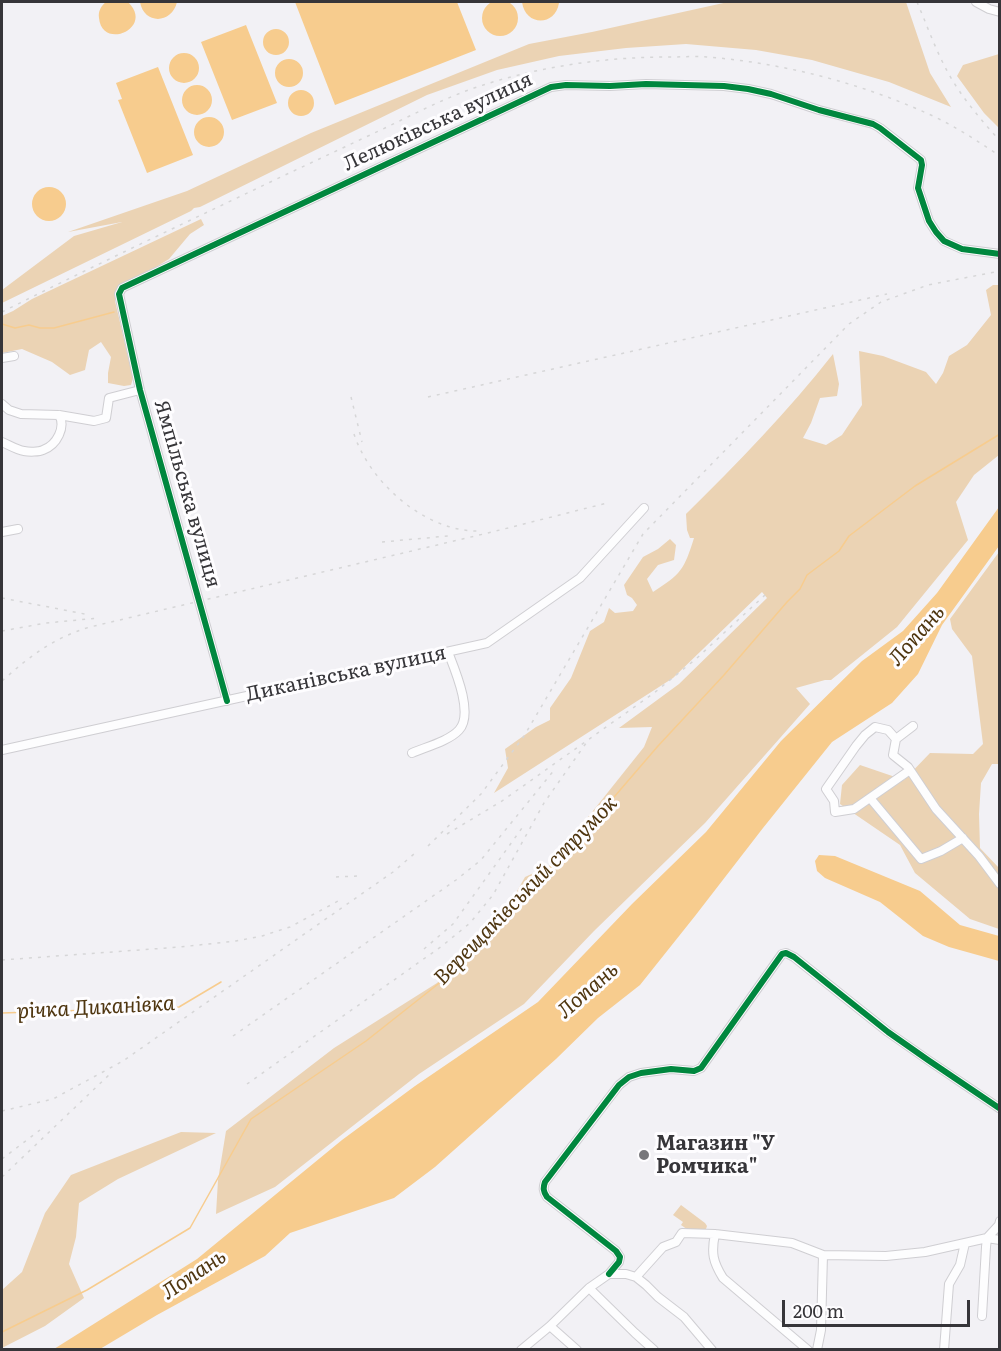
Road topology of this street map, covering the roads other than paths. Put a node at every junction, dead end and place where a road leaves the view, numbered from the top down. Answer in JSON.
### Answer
{"nodes":[{"id":1,"x":976,"y":2,"type":"edge"},
{"id":2,"x":999,"y":12,"type":"edge"},
{"id":3,"x":999,"y":254,"type":"edge"},
{"id":4,"x":119,"y":294,"type":"joint"},
{"id":5,"x":14,"y":356,"type":"dead end"},
{"id":6,"x":2,"y":357,"type":"edge"},
{"id":7,"x":140,"y":390,"type":"junction"},
{"id":8,"x":2,"y":404,"type":"edge"},
{"id":9,"x":59,"y":415,"type":"junction"},
{"id":10,"x":2,"y":442,"type":"edge"},
{"id":11,"x":644,"y":508,"type":"dead end"},
{"id":12,"x":18,"y":529,"type":"dead end"},
{"id":13,"x":2,"y":532,"type":"edge"},
{"id":14,"x":448,"y":652,"type":"junction"},
{"id":15,"x":227,"y":701,"type":"junction"},
{"id":16,"x":913,"y":726,"type":"dead end"},
{"id":17,"x":896,"y":739,"type":"junction"},
{"id":18,"x":2,"y":750,"type":"edge"},
{"id":19,"x":412,"y":753,"type":"dead end"},
{"id":20,"x":910,"y":770,"type":"junction"},
{"id":21,"x":870,"y":798,"type":"junction"},
{"id":22,"x":963,"y":838,"type":"junction"},
{"id":23,"x":999,"y":885,"type":"edge"},
{"id":24,"x":999,"y":1108,"type":"edge"},
{"id":25,"x":999,"y":1225,"type":"edge"},
{"id":26,"x":715,"y":1234,"type":"junction"},
{"id":27,"x":987,"y":1238,"type":"junction"},
{"id":28,"x":999,"y":1240,"type":"edge"},
{"id":29,"x":965,"y":1243,"type":"junction"},
{"id":30,"x":823,"y":1255,"type":"junction"},
{"id":31,"x":609,"y":1274,"type":"junction"},
{"id":32,"x":636,"y":1277,"type":"junction"},
{"id":33,"x":589,"y":1288,"type":"junction"},
{"id":34,"x":982,"y":1316,"type":"dead end"},
{"id":35,"x":549,"y":1326,"type":"junction"},
{"id":36,"x":521,"y":1350,"type":"edge"},
{"id":37,"x":577,"y":1350,"type":"edge"},
{"id":38,"x":654,"y":1350,"type":"edge"},
{"id":39,"x":712,"y":1350,"type":"edge"},
{"id":40,"x":808,"y":1350,"type":"edge"},
{"id":41,"x":818,"y":1350,"type":"edge"},
{"id":42,"x":944,"y":1350,"type":"edge"}],
"edges":[{"from":1,"to":2,"type":"street"},
{"from":3,"to":4,"type":"street","name":"Лелюківська вулиця"},
{"from":4,"to":7,"type":"street","name":"Ямпільська вулиця"},
{"from":5,"to":6,"type":"street"},
{"from":7,"to":9,"type":"street","name":"Ямпільська вулиця"},
{"from":7,"to":15,"type":"street","name":"Ямпільська вулиця"},
{"from":8,"to":9,"type":"street","name":"Ямпільська вулиця"},
{"from":9,"to":10,"type":"street"},
{"from":11,"to":14,"type":"street","name":"Диканівська вулиця"},
{"from":12,"to":13,"type":"street"},
{"from":14,"to":15,"type":"street","name":"Диканівська вулиця"},
{"from":14,"to":19,"type":"street"},
{"from":15,"to":18,"type":"street","name":"Диканівська вулиця"},
{"from":16,"to":17,"type":"street"},
{"from":17,"to":20,"type":"street"},
{"from":17,"to":21,"type":"street"},
{"from":20,"to":21,"type":"street"},
{"from":20,"to":22,"type":"street"},
{"from":21,"to":22,"type":"street"},
{"from":22,"to":23,"type":"street"},
{"from":24,"to":31,"type":"street"},
{"from":25,"to":27,"type":"street"},
{"from":26,"to":30,"type":"street"},
{"from":26,"to":32,"type":"street"},
{"from":26,"to":40,"type":"street"},
{"from":27,"to":28,"type":"street"},
{"from":27,"to":29,"type":"street"},
{"from":27,"to":34,"type":"street"},
{"from":29,"to":30,"type":"street"},
{"from":29,"to":42,"type":"street"},
{"from":30,"to":41,"type":"street"},
{"from":31,"to":32,"type":"street"},
{"from":31,"to":33,"type":"street"},
{"from":32,"to":39,"type":"street"},
{"from":33,"to":35,"type":"street"},
{"from":33,"to":38,"type":"street"},
{"from":35,"to":36,"type":"street"},
{"from":35,"to":37,"type":"street"}]}
